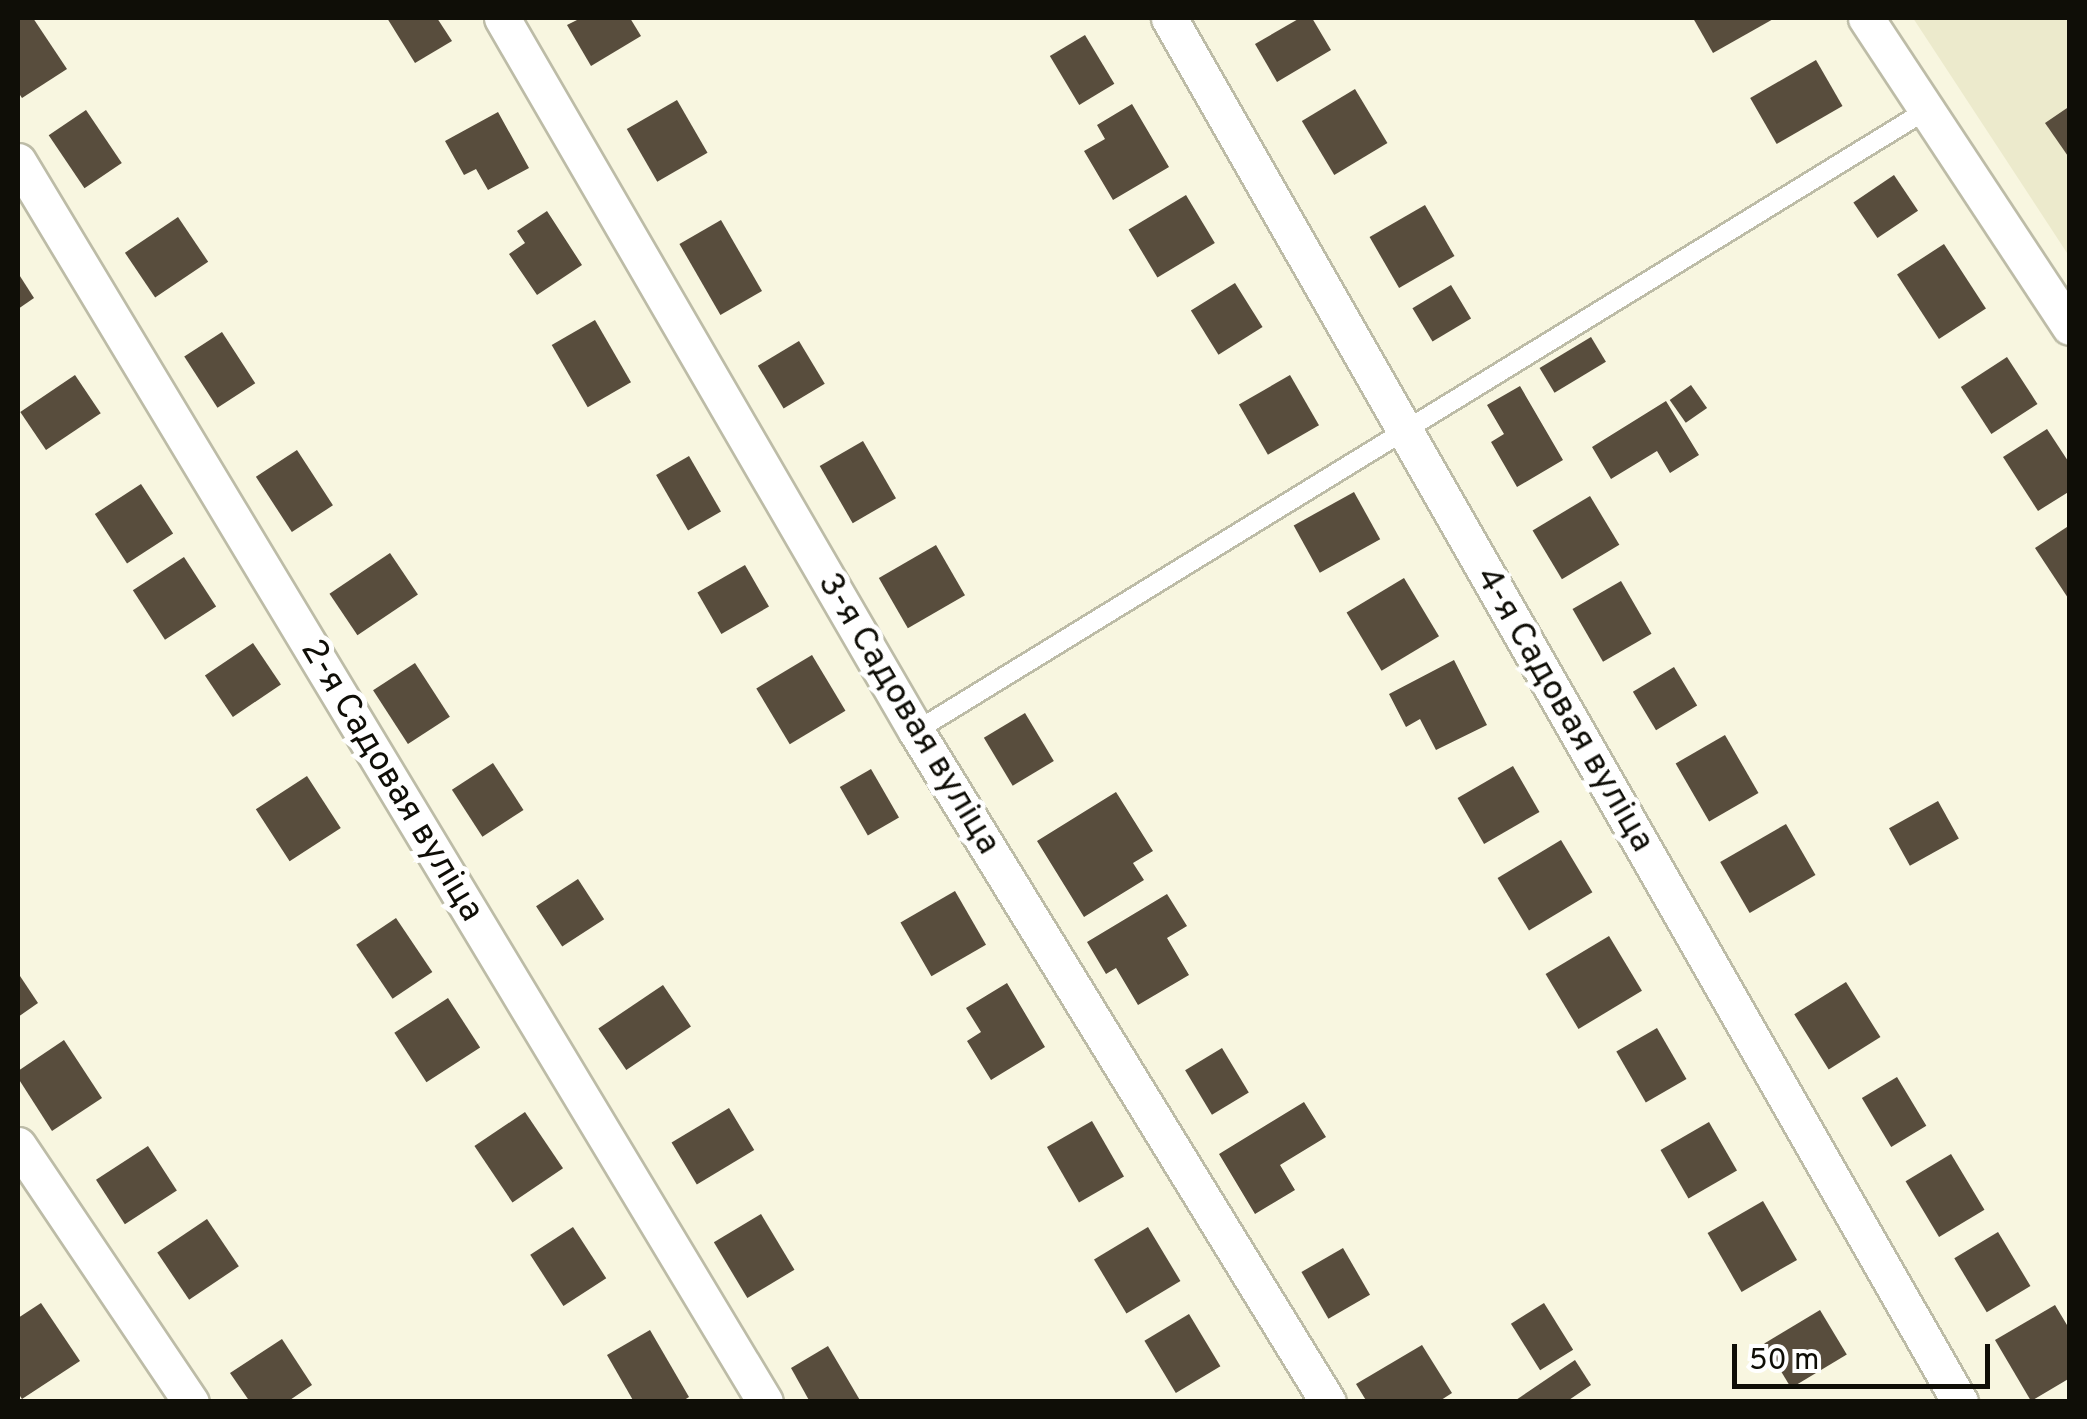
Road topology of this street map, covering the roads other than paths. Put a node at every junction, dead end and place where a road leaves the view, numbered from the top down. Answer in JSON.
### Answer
{"nodes":[{"id":1,"x":502,"y":18,"type":"edge"},
{"id":2,"x":1169,"y":18,"type":"edge"},
{"id":3,"x":1866,"y":18,"type":"edge"},
{"id":4,"x":1925,"y":111,"type":"junction"},
{"id":5,"x":18,"y":161,"type":"edge"},
{"id":6,"x":2070,"y":327,"type":"edge"},
{"id":7,"x":1405,"y":431,"type":"junction"},
{"id":8,"x":916,"y":731,"type":"junction"},
{"id":9,"x":18,"y":1145,"type":"edge"},
{"id":10,"x":191,"y":1402,"type":"edge"},
{"id":11,"x":765,"y":1402,"type":"edge"},
{"id":12,"x":1328,"y":1402,"type":"edge"},
{"id":13,"x":1960,"y":1402,"type":"edge"}],
"edges":[{"from":1,"to":8,"type":"street","name":"3-я Садовая вуліца"},
{"from":2,"to":7,"type":"street","name":"4-я Садовая вуліца"},
{"from":3,"to":4,"type":"street"},
{"from":4,"to":6,"type":"street"},
{"from":4,"to":7,"type":"lane"},
{"from":5,"to":11,"type":"street","name":"2-я Садовая вуліца"},
{"from":7,"to":8,"type":"lane"},
{"from":7,"to":13,"type":"street","name":"4-я Садовая вуліца"},
{"from":8,"to":12,"type":"street","name":"3-я Садовая вуліца"},
{"from":9,"to":10,"type":"street"}]}
